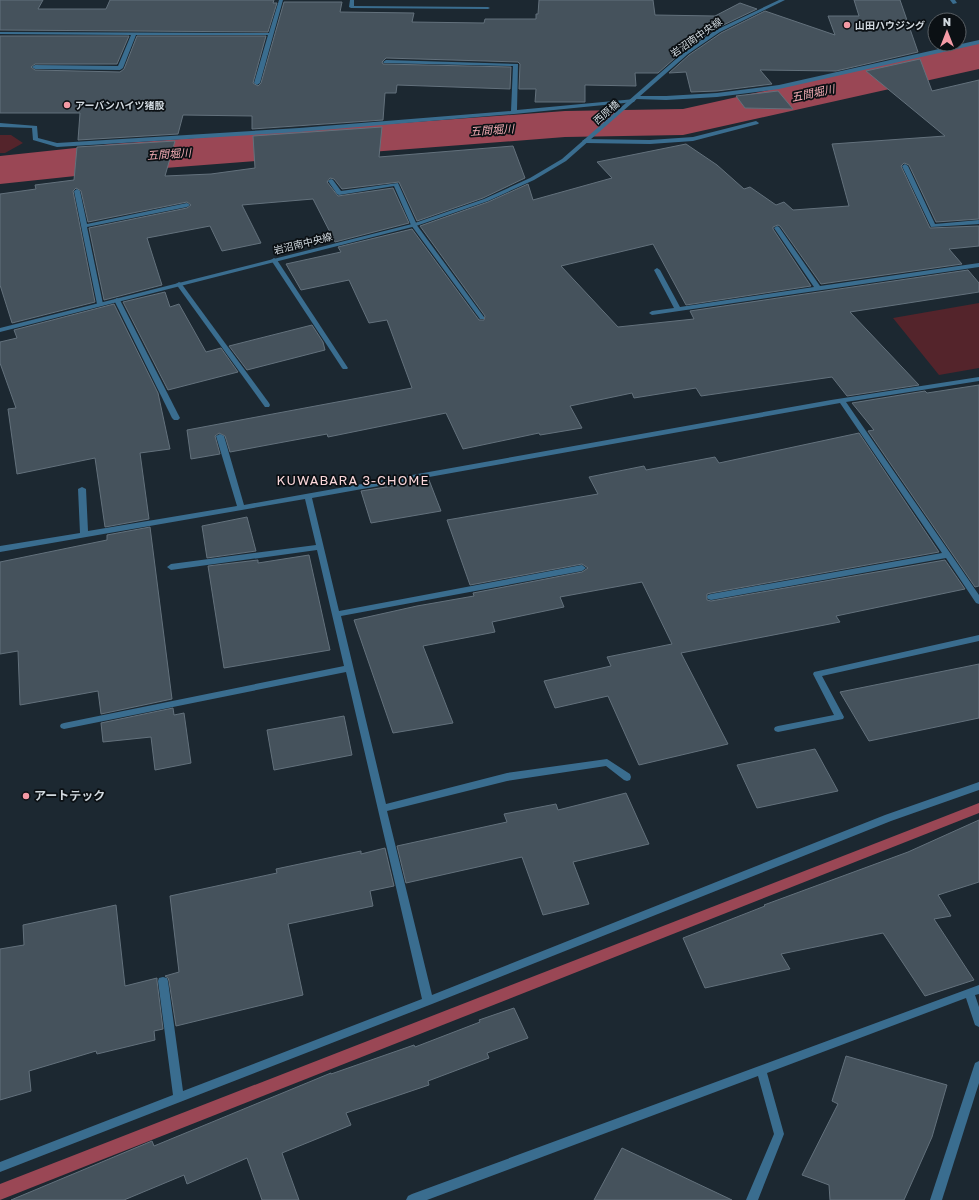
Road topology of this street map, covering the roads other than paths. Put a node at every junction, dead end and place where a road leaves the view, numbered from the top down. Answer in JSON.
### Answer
{"nodes":[{"id":1,"x":281,"y":0,"type":"edge"},
{"id":2,"x":352,"y":0,"type":"edge"},
{"id":3,"x":783,"y":0,"type":"edge"},
{"id":4,"x":488,"y":8,"type":"dead end"},
{"id":5,"x":0,"y":33,"type":"edge"},
{"id":6,"x":134,"y":34,"type":"junction"},
{"id":7,"x":271,"y":34,"type":"junction"},
{"id":8,"x":979,"y":42,"type":"edge"},
{"id":9,"x":386,"y":62,"type":"dead end"},
{"id":10,"x":35,"y":67,"type":"dead end"},
{"id":11,"x":257,"y":82,"type":"dead end"},
{"id":12,"x":633,"y":100,"type":"junction"},
{"id":13,"x":514,"y":112,"type":"junction"},
{"id":14,"x":756,"y":123,"type":"dead end"},
{"id":15,"x":0,"y":126,"type":"edge"},
{"id":16,"x":593,"y":135,"type":"joint"},
{"id":17,"x":585,"y":141,"type":"junction"},
{"id":18,"x":905,"y":166,"type":"dead end"},
{"id":19,"x":331,"y":181,"type":"dead end"},
{"id":20,"x":77,"y":191,"type":"dead end"},
{"id":21,"x":187,"y":205,"type":"dead end"},
{"id":22,"x":979,"y":222,"type":"edge"},
{"id":23,"x":414,"y":225,"type":"junction"},
{"id":24,"x":84,"y":226,"type":"junction"},
{"id":25,"x":777,"y":228,"type":"dead end"},
{"id":26,"x":274,"y":260,"type":"junction"},
{"id":27,"x":979,"y":265,"type":"edge"},
{"id":28,"x":657,"y":270,"type":"dead end"},
{"id":29,"x":179,"y":284,"type":"junction"},
{"id":30,"x":818,"y":288,"type":"junction"},
{"id":31,"x":117,"y":300,"type":"junction"},
{"id":32,"x":100,"y":304,"type":"junction"},
{"id":33,"x":678,"y":309,"type":"junction"},
{"id":34,"x":652,"y":313,"type":"dead end"},
{"id":35,"x":482,"y":318,"type":"dead end"},
{"id":36,"x":0,"y":330,"type":"edge"},
{"id":37,"x":345,"y":368,"type":"dead end"},
{"id":38,"x":979,"y":379,"type":"edge"},
{"id":39,"x":842,"y":401,"type":"junction"},
{"id":40,"x":267,"y":405,"type":"dead end"},
{"id":41,"x":176,"y":418,"type":"dead end"},
{"id":42,"x":220,"y":436,"type":"dead end"},
{"id":43,"x":82,"y":489,"type":"dead end"},
{"id":44,"x":308,"y":496,"type":"junction"},
{"id":45,"x":241,"y":508,"type":"junction"},
{"id":46,"x":84,"y":535,"type":"junction"},
{"id":47,"x":320,"y":547,"type":"junction"},
{"id":48,"x":0,"y":549,"type":"edge"},
{"id":49,"x":948,"y":555,"type":"junction"},
{"id":50,"x":171,"y":567,"type":"dead end"},
{"id":51,"x":582,"y":568,"type":"dead end"},
{"id":52,"x":710,"y":597,"type":"dead end"},
{"id":53,"x":979,"y":601,"type":"edge"},
{"id":54,"x":336,"y":614,"type":"junction"},
{"id":55,"x":979,"y":638,"type":"edge"},
{"id":56,"x":349,"y":668,"type":"junction"},
{"id":57,"x":64,"y":726,"type":"dead end"},
{"id":58,"x":778,"y":729,"type":"dead end"},
{"id":59,"x":627,"y":777,"type":"dead end"},
{"id":60,"x":979,"y":786,"type":"edge"},
{"id":61,"x":382,"y":810,"type":"junction"},
{"id":62,"x":163,"y":981,"type":"dead end"},
{"id":63,"x":974,"y":991,"type":"edge"},
{"id":64,"x":428,"y":1001,"type":"junction"},
{"id":65,"x":979,"y":1022,"type":"edge"},
{"id":66,"x":979,"y":1066,"type":"edge"},
{"id":67,"x":761,"y":1070,"type":"junction"},
{"id":68,"x":179,"y":1098,"type":"junction"},
{"id":69,"x":0,"y":1166,"type":"edge"},
{"id":70,"x":412,"y":1200,"type":"edge"},
{"id":71,"x":752,"y":1200,"type":"edge"},
{"id":72,"x":936,"y":1200,"type":"edge"}],
"edges":[{"from":1,"to":7,"type":"street"},
{"from":2,"to":4,"type":"street"},
{"from":3,"to":12,"type":"street","name":"岩沼南中央線"},
{"from":5,"to":6,"type":"street"},
{"from":6,"to":7,"type":"street"},
{"from":6,"to":10,"type":"street"},
{"from":7,"to":11,"type":"street"},
{"from":8,"to":12,"type":"street"},
{"from":9,"to":13,"type":"street"},
{"from":12,"to":13,"type":"street"},
{"from":12,"to":16,"type":"street","name":"西原橋"},
{"from":13,"to":15,"type":"street"},
{"from":14,"to":17,"type":"street"},
{"from":16,"to":17,"type":"street","name":"岩沼南中央線"},
{"from":17,"to":23,"type":"street","name":"岩沼南中央線"},
{"from":18,"to":22,"type":"street"},
{"from":19,"to":23,"type":"street"},
{"from":20,"to":24,"type":"street"},
{"from":21,"to":24,"type":"street"},
{"from":23,"to":26,"type":"street","name":"岩沼南中央線"},
{"from":23,"to":35,"type":"street"},
{"from":24,"to":32,"type":"street"},
{"from":25,"to":30,"type":"street"},
{"from":26,"to":29,"type":"street","name":"岩沼南中央線"},
{"from":26,"to":37,"type":"street"},
{"from":27,"to":30,"type":"street"},
{"from":28,"to":33,"type":"street"},
{"from":29,"to":31,"type":"street","name":"岩沼南中央線"},
{"from":29,"to":40,"type":"street"},
{"from":30,"to":33,"type":"street"},
{"from":31,"to":32,"type":"street","name":"岩沼南中央線"},
{"from":31,"to":41,"type":"street"},
{"from":32,"to":36,"type":"street","name":"岩沼南中央線"},
{"from":33,"to":34,"type":"street"},
{"from":38,"to":39,"type":"street"},
{"from":39,"to":44,"type":"street"},
{"from":39,"to":49,"type":"street"},
{"from":42,"to":45,"type":"street"},
{"from":43,"to":46,"type":"street"},
{"from":44,"to":45,"type":"street"},
{"from":44,"to":47,"type":"street"},
{"from":45,"to":46,"type":"street"},
{"from":46,"to":48,"type":"street"},
{"from":47,"to":50,"type":"street"},
{"from":47,"to":54,"type":"street"},
{"from":49,"to":52,"type":"street"},
{"from":49,"to":53,"type":"street"},
{"from":51,"to":54,"type":"street"},
{"from":54,"to":56,"type":"street"},
{"from":55,"to":58,"type":"street"},
{"from":56,"to":57,"type":"street"},
{"from":56,"to":61,"type":"street"},
{"from":59,"to":61,"type":"street"},
{"from":60,"to":64,"type":"street"},
{"from":61,"to":64,"type":"street"},
{"from":62,"to":68,"type":"street"},
{"from":63,"to":65,"type":"street"},
{"from":63,"to":67,"type":"street"},
{"from":64,"to":68,"type":"street"},
{"from":66,"to":72,"type":"street"},
{"from":67,"to":70,"type":"street"},
{"from":67,"to":71,"type":"street"},
{"from":68,"to":69,"type":"street"}]}
